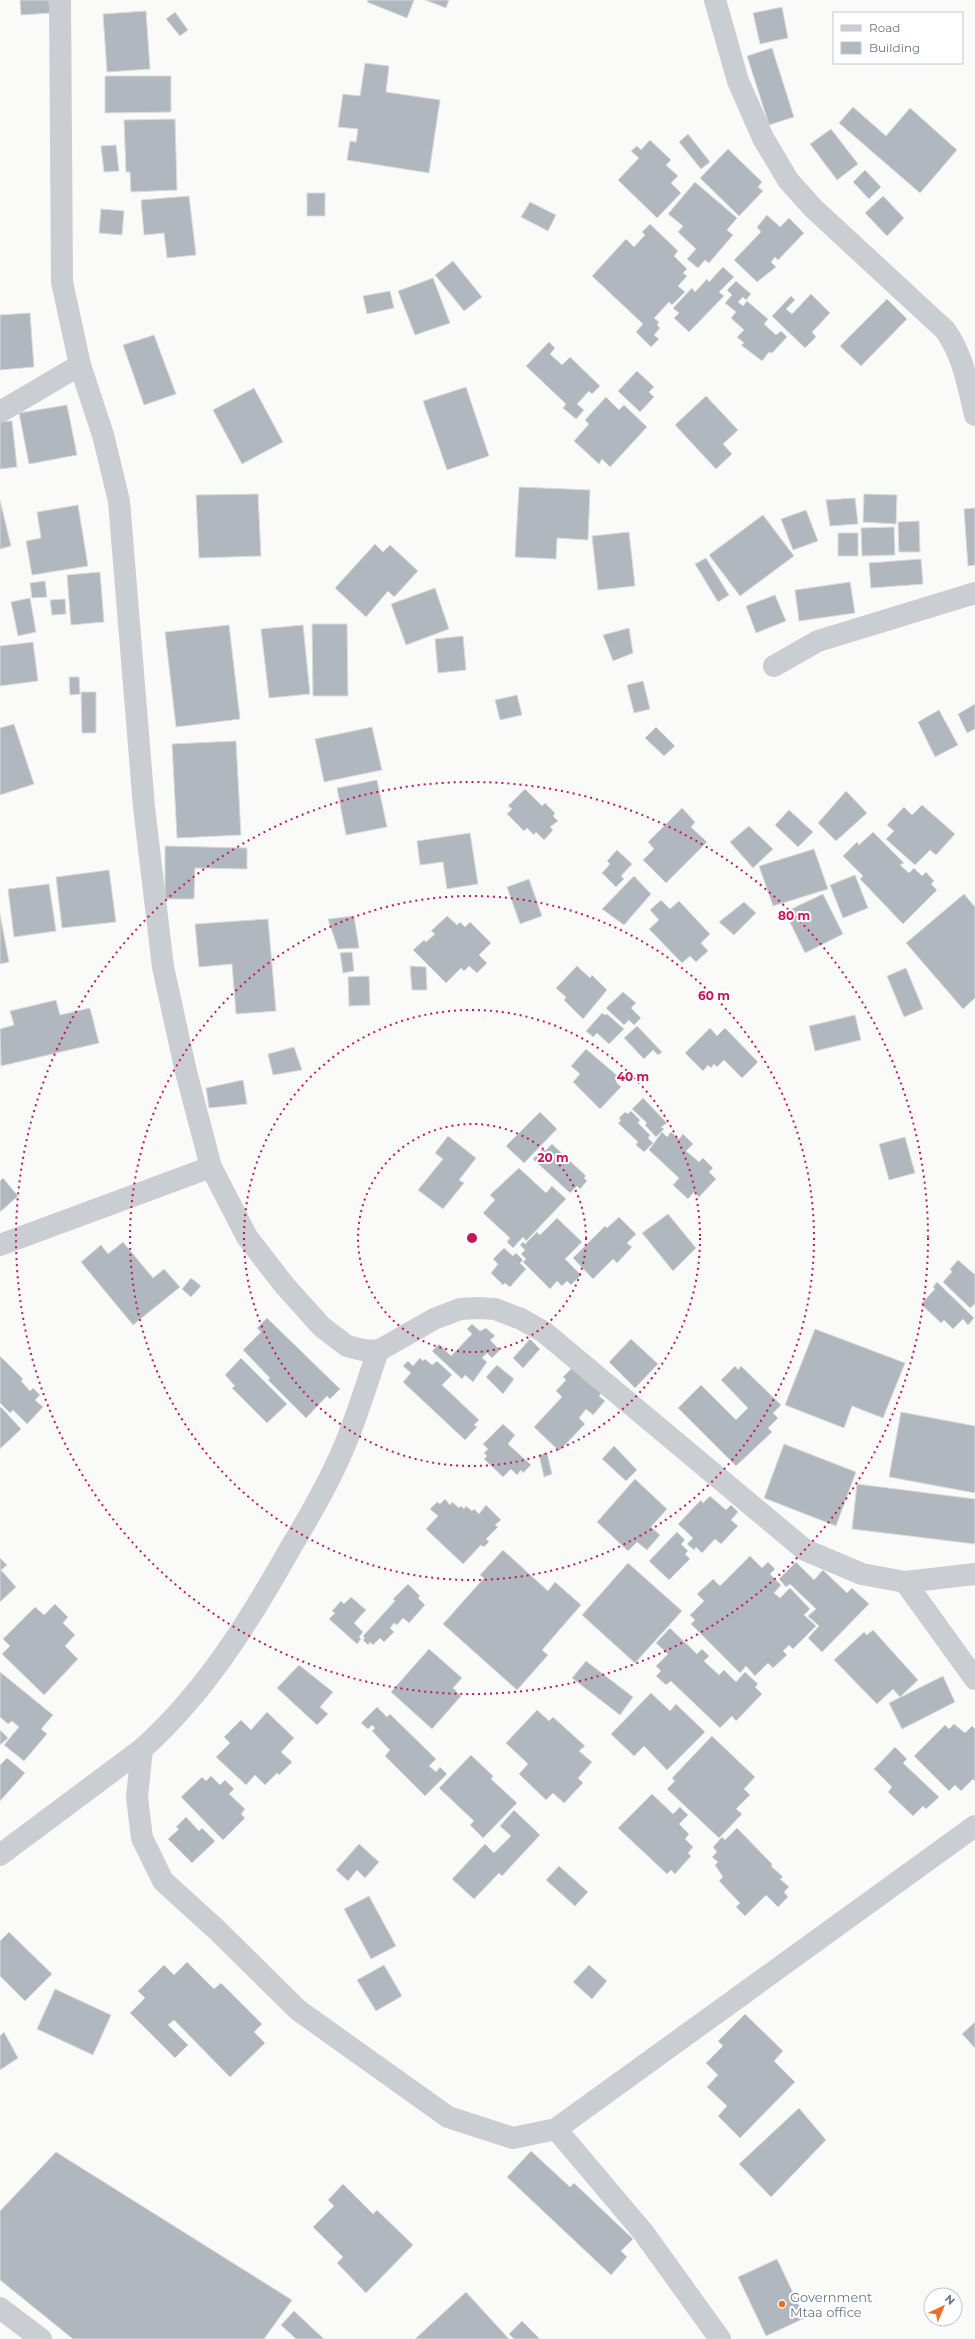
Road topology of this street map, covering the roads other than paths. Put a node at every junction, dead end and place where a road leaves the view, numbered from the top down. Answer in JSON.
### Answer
{"nodes":[{"id":1,"x":60,"y":0,"type":"edge"},
{"id":2,"x":715,"y":0,"type":"edge"},
{"id":3,"x":80,"y":365,"type":"junction"},
{"id":4,"x":0,"y":412,"type":"edge"},
{"id":5,"x":975,"y":415,"type":"edge"},
{"id":6,"x":975,"y":593,"type":"edge"},
{"id":7,"x":774,"y":666,"type":"dead end"},
{"id":8,"x":211,"y":1167,"type":"junction"},
{"id":9,"x":0,"y":1244,"type":"edge"},
{"id":10,"x":378,"y":1351,"type":"junction"},
{"id":11,"x":975,"y":1574,"type":"edge"},
{"id":12,"x":905,"y":1582,"type":"junction"},
{"id":13,"x":975,"y":1679,"type":"edge"},
{"id":14,"x":142,"y":1749,"type":"junction"},
{"id":15,"x":975,"y":1826,"type":"edge"},
{"id":16,"x":0,"y":1837,"type":"edge"},
{"id":17,"x":24,"y":1838,"type":"junction"},
{"id":18,"x":0,"y":1855,"type":"edge"},
{"id":19,"x":556,"y":2129,"type":"junction"},
{"id":20,"x":0,"y":2308,"type":"edge"},
{"id":21,"x":40,"y":2339,"type":"edge"},
{"id":22,"x":720,"y":2339,"type":"edge"}],
"edges":[{"from":1,"to":3,"type":"street"},
{"from":2,"to":5,"type":"street"},
{"from":3,"to":4,"type":"street"},
{"from":3,"to":8,"type":"street"},
{"from":6,"to":7,"type":"street"},
{"from":8,"to":9,"type":"street"},
{"from":8,"to":10,"type":"street"},
{"from":10,"to":12,"type":"street"},
{"from":10,"to":14,"type":"street"},
{"from":11,"to":12,"type":"street"},
{"from":12,"to":13,"type":"street"},
{"from":14,"to":17,"type":"street"},
{"from":14,"to":19,"type":"street"},
{"from":15,"to":19,"type":"street"},
{"from":16,"to":17,"type":"street"},
{"from":17,"to":18,"type":"street"},
{"from":19,"to":22,"type":"street"},
{"from":20,"to":21,"type":"street"}]}
